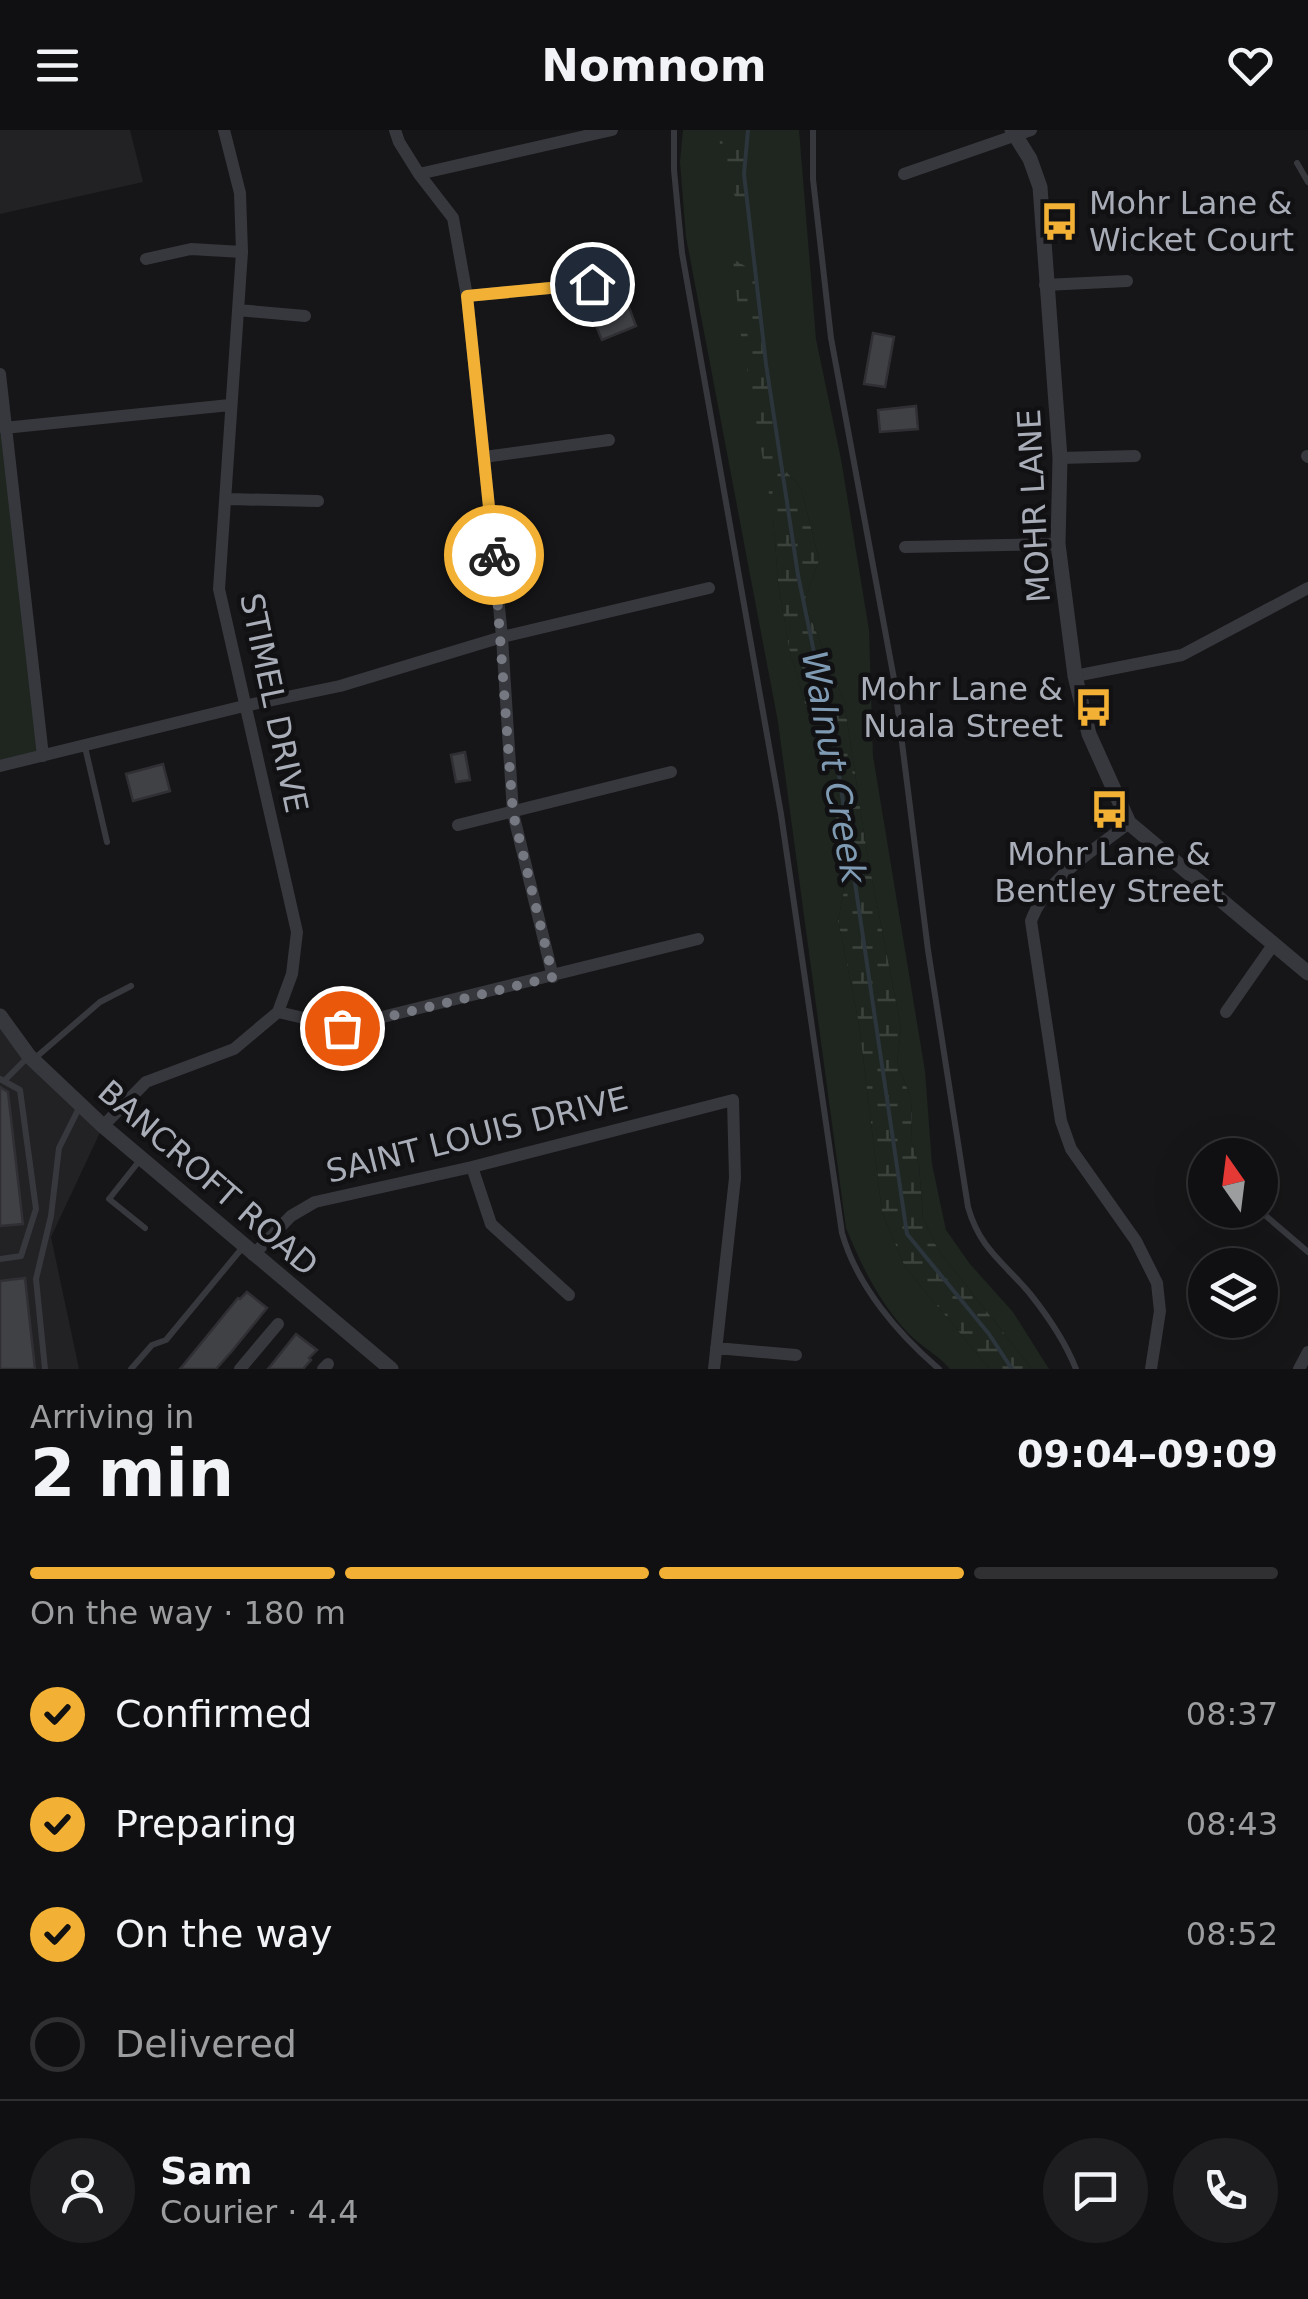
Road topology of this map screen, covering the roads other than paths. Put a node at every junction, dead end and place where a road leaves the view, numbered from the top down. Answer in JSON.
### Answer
{"nodes":[{"id":1,"x":224,"y":130,"type":"edge"},
{"id":2,"x":395,"y":130,"type":"edge"},
{"id":3,"x":612,"y":130,"type":"edge"},
{"id":4,"x":674,"y":130,"type":"edge"},
{"id":5,"x":813,"y":130,"type":"edge"},
{"id":6,"x":1020,"y":132,"type":"edge"},
{"id":7,"x":1297,"y":163,"type":"dead end"},
{"id":8,"x":420,"y":174,"type":"junction"},
{"id":9,"x":904,"y":174,"type":"dead end"},
{"id":10,"x":1308,"y":182,"type":"edge"},
{"id":11,"x":242,"y":252,"type":"junction"},
{"id":12,"x":146,"y":260,"type":"dead end"},
{"id":13,"x":1127,"y":281,"type":"dead end"},
{"id":14,"x":592,"y":284,"type":"dead end"},
{"id":15,"x":1046,"y":285,"type":"junction"},
{"id":16,"x":467,"y":296,"type":"junction"},
{"id":17,"x":238,"y":310,"type":"junction"},
{"id":18,"x":305,"y":316,"type":"dead end"},
{"id":19,"x":0,"y":374,"type":"edge"},
{"id":20,"x":230,"y":405,"type":"junction"},
{"id":21,"x":4,"y":428,"type":"junction"},
{"id":22,"x":609,"y":440,"type":"dead end"},
{"id":23,"x":1136,"y":456,"type":"dead end"},
{"id":24,"x":484,"y":457,"type":"junction"},
{"id":25,"x":1060,"y":458,"type":"junction"},
{"id":26,"x":227,"y":499,"type":"junction"},
{"id":27,"x":318,"y":501,"type":"dead end"},
{"id":28,"x":1058,"y":544,"type":"junction"},
{"id":29,"x":906,"y":547,"type":"dead end"},
{"id":30,"x":709,"y":588,"type":"dead end"},
{"id":31,"x":1308,"y":588,"type":"edge"},
{"id":32,"x":502,"y":637,"type":"junction"},
{"id":33,"x":1075,"y":676,"type":"junction"},
{"id":34,"x":244,"y":706,"type":"junction"},
{"id":35,"x":84,"y":746,"type":"junction"},
{"id":36,"x":44,"y":756,"type":"junction"},
{"id":37,"x":0,"y":766,"type":"edge"},
{"id":38,"x":671,"y":772,"type":"dead end"},
{"id":39,"x":513,"y":813,"type":"junction"},
{"id":40,"x":1129,"y":823,"type":"junction"},
{"id":41,"x":458,"y":825,"type":"dead end"},
{"id":42,"x":107,"y":842,"type":"dead end"},
{"id":43,"x":698,"y":939,"type":"dead end"},
{"id":44,"x":1273,"y":945,"type":"junction"},
{"id":45,"x":1308,"y":973,"type":"edge"},
{"id":46,"x":553,"y":977,"type":"junction"},
{"id":47,"x":131,"y":986,"type":"dead end"},
{"id":48,"x":278,"y":1012,"type":"junction"},
{"id":49,"x":1226,"y":1012,"type":"dead end"},
{"id":50,"x":0,"y":1016,"type":"edge"},
{"id":51,"x":31,"y":1058,"type":"junction"},
{"id":52,"x":2,"y":1080,"type":"edge"},
{"id":53,"x":81,"y":1105,"type":"junction"},
{"id":54,"x":102,"y":1126,"type":"junction"},
{"id":55,"x":141,"y":1159,"type":"junction"},
{"id":56,"x":472,"y":1167,"type":"junction"},
{"id":57,"x":1278,"y":1226,"type":"edge"},
{"id":58,"x":145,"y":1228,"type":"dead end"},
{"id":59,"x":248,"y":1251,"type":"junction"},
{"id":60,"x":1308,"y":1252,"type":"edge"},
{"id":61,"x":0,"y":1259,"type":"edge"},
{"id":62,"x":569,"y":1295,"type":"dead end"},
{"id":63,"x":278,"y":1324,"type":"dead end"},
{"id":64,"x":716,"y":1348,"type":"junction"},
{"id":65,"x":1308,"y":1352,"type":"edge"},
{"id":66,"x":796,"y":1355,"type":"dead end"},
{"id":67,"x":45,"y":1369,"type":"edge"},
{"id":68,"x":131,"y":1369,"type":"edge"},
{"id":69,"x":240,"y":1369,"type":"edge"},
{"id":70,"x":391,"y":1369,"type":"edge"},
{"id":71,"x":714,"y":1369,"type":"edge"},
{"id":72,"x":939,"y":1369,"type":"edge"},
{"id":73,"x":1076,"y":1369,"type":"edge"},
{"id":74,"x":1150,"y":1369,"type":"edge"},
{"id":75,"x":1300,"y":1369,"type":"edge"}],
"edges":[{"from":1,"to":11,"type":"street","name":"STIMEL DRIVE"},
{"from":2,"to":8,"type":"street"},
{"from":3,"to":8,"type":"street"},
{"from":4,"to":72,"type":"lane"},
{"from":5,"to":73,"type":"lane"},
{"from":6,"to":9,"type":"street"},
{"from":6,"to":15,"type":"street","name":"MOHR LANE"},
{"from":7,"to":10,"type":"lane"},
{"from":8,"to":16,"type":"street"},
{"from":11,"to":12,"type":"street"},
{"from":11,"to":17,"type":"street","name":"STIMEL DRIVE"},
{"from":13,"to":15,"type":"street"},
{"from":14,"to":16,"type":"street"},
{"from":15,"to":25,"type":"street","name":"MOHR LANE"},
{"from":16,"to":24,"type":"street"},
{"from":17,"to":18,"type":"street"},
{"from":17,"to":20,"type":"street","name":"STIMEL DRIVE"},
{"from":19,"to":21,"type":"street"},
{"from":20,"to":21,"type":"street"},
{"from":20,"to":26,"type":"street","name":"STIMEL DRIVE"},
{"from":21,"to":36,"type":"street"},
{"from":22,"to":24,"type":"street"},
{"from":23,"to":25,"type":"street"},
{"from":24,"to":32,"type":"street"},
{"from":25,"to":28,"type":"street","name":"MOHR LANE"},
{"from":26,"to":27,"type":"street"},
{"from":26,"to":34,"type":"street","name":"STIMEL DRIVE"},
{"from":28,"to":29,"type":"street"},
{"from":28,"to":33,"type":"street","name":"MOHR LANE"},
{"from":30,"to":32,"type":"street"},
{"from":31,"to":33,"type":"street"},
{"from":32,"to":34,"type":"street"},
{"from":32,"to":39,"type":"street"},
{"from":33,"to":40,"type":"street","name":"MOHR LANE"},
{"from":34,"to":35,"type":"street"},
{"from":34,"to":48,"type":"street","name":"STIMEL DRIVE"},
{"from":35,"to":36,"type":"street"},
{"from":35,"to":42,"type":"lane"},
{"from":36,"to":37,"type":"street"},
{"from":38,"to":39,"type":"street"},
{"from":39,"to":41,"type":"street"},
{"from":39,"to":46,"type":"street"},
{"from":40,"to":44,"type":"street","name":"MOHR LANE"},
{"from":40,"to":74,"type":"street"},
{"from":43,"to":46,"type":"street"},
{"from":44,"to":45,"type":"street","name":"MOHR LANE"},
{"from":44,"to":49,"type":"street"},
{"from":46,"to":48,"type":"street"},
{"from":47,"to":51,"type":"lane"},
{"from":48,"to":54,"type":"street"},
{"from":50,"to":51,"type":"street","name":"BANCROFT ROAD"},
{"from":51,"to":52,"type":"lane"},
{"from":51,"to":53,"type":"street","name":"BANCROFT ROAD"},
{"from":52,"to":61,"type":"lane"},
{"from":53,"to":54,"type":"street","name":"BANCROFT ROAD"},
{"from":53,"to":67,"type":"lane"},
{"from":54,"to":55,"type":"street","name":"BANCROFT ROAD"},
{"from":55,"to":58,"type":"lane"},
{"from":55,"to":59,"type":"street","name":"BANCROFT ROAD"},
{"from":56,"to":59,"type":"street","name":"SAINT LOUIS DRIVE"},
{"from":56,"to":62,"type":"street"},
{"from":56,"to":64,"type":"street","name":"SAINT LOUIS DRIVE"},
{"from":57,"to":60,"type":"lane"},
{"from":59,"to":68,"type":"lane"},
{"from":59,"to":70,"type":"street","name":"BANCROFT ROAD"},
{"from":63,"to":69,"type":"street"},
{"from":64,"to":66,"type":"street"},
{"from":64,"to":71,"type":"street"},
{"from":65,"to":75,"type":"street"}]}
